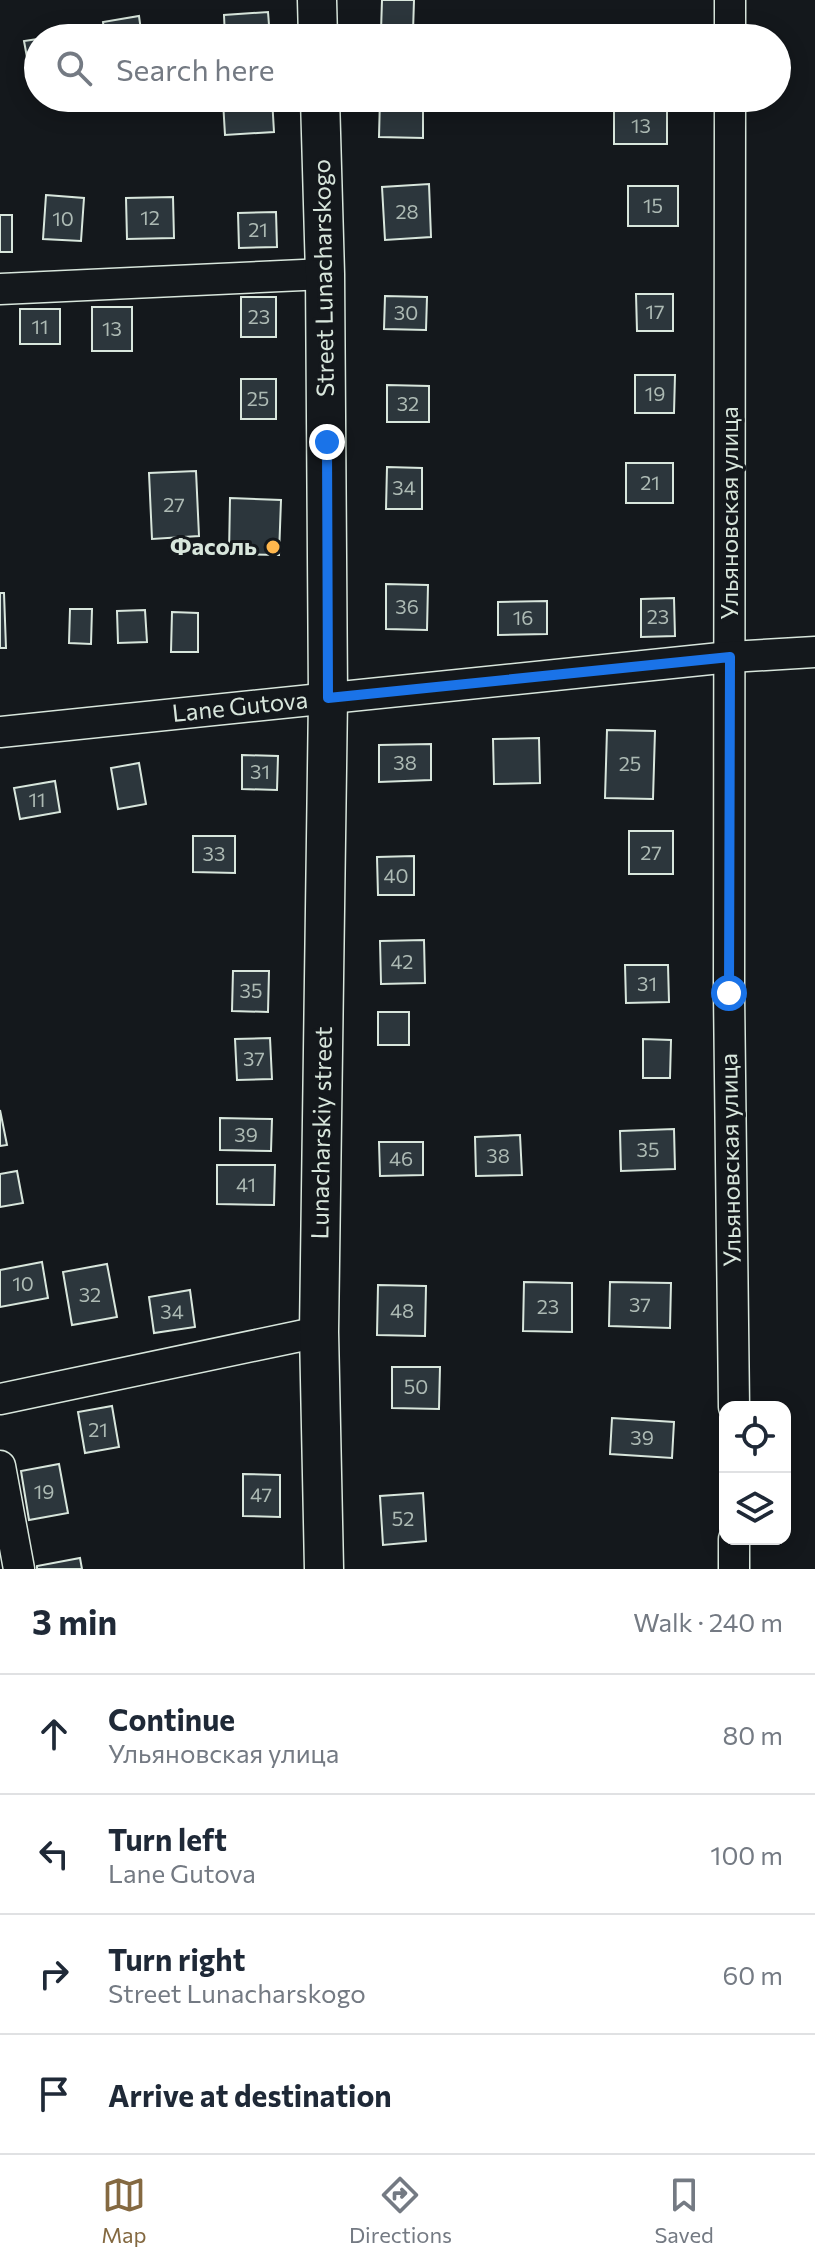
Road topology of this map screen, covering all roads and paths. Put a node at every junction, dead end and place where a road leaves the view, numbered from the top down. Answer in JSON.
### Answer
{"nodes":[{"id":1,"x":317,"y":0,"type":"edge"},
{"id":2,"x":730,"y":0,"type":"edge"},
{"id":3,"x":318,"y":24,"type":"edge"},
{"id":4,"x":730,"y":24,"type":"edge"},
{"id":5,"x":320,"y":112,"type":"edge"},
{"id":6,"x":730,"y":112,"type":"edge"},
{"id":7,"x":325,"y":274,"type":"junction"},
{"id":8,"x":0,"y":289,"type":"edge"},
{"id":9,"x":815,"y":652,"type":"edge"},
{"id":10,"x":730,"y":657,"type":"junction"},
{"id":11,"x":328,"y":698,"type":"junction"},
{"id":12,"x":0,"y":732,"type":"edge"},
{"id":13,"x":319,"y":1332,"type":"junction"},
{"id":14,"x":0,"y":1399,"type":"edge"},
{"id":15,"x":734,"y":1401,"type":"edge"},
{"id":16,"x":0,"y":1466,"type":"edge"},
{"id":17,"x":734,"y":1545,"type":"edge"},
{"id":18,"x":19,"y":1569,"type":"edge"},
{"id":19,"x":324,"y":1569,"type":"edge"},
{"id":20,"x":734,"y":1569,"type":"edge"}],
"edges":[{"from":1,"to":3,"type":"main road"},
{"from":2,"to":4,"type":"street"},
{"from":5,"to":7,"type":"main road","name":"Street Lunacharskogo"},
{"from":6,"to":10,"type":"street","name":"Ульяновская улица"},
{"from":7,"to":8,"type":"street"},
{"from":7,"to":11,"type":"main road","name":"Street Lunacharskogo"},
{"from":9,"to":10,"type":"street","name":"Lane Gutova"},
{"from":10,"to":11,"type":"street","name":"Lane Gutova"},
{"from":10,"to":15,"type":"street","name":"Ульяновская улица"},
{"from":11,"to":12,"type":"street","name":"Lane Gutova"},
{"from":11,"to":13,"type":"main road","name":"Lunacharskiy street"},
{"from":13,"to":14,"type":"street"},
{"from":13,"to":19,"type":"main road","name":"Lunacharskiy street"},
{"from":16,"to":18,"type":"street"},
{"from":17,"to":20,"type":"street"}]}
